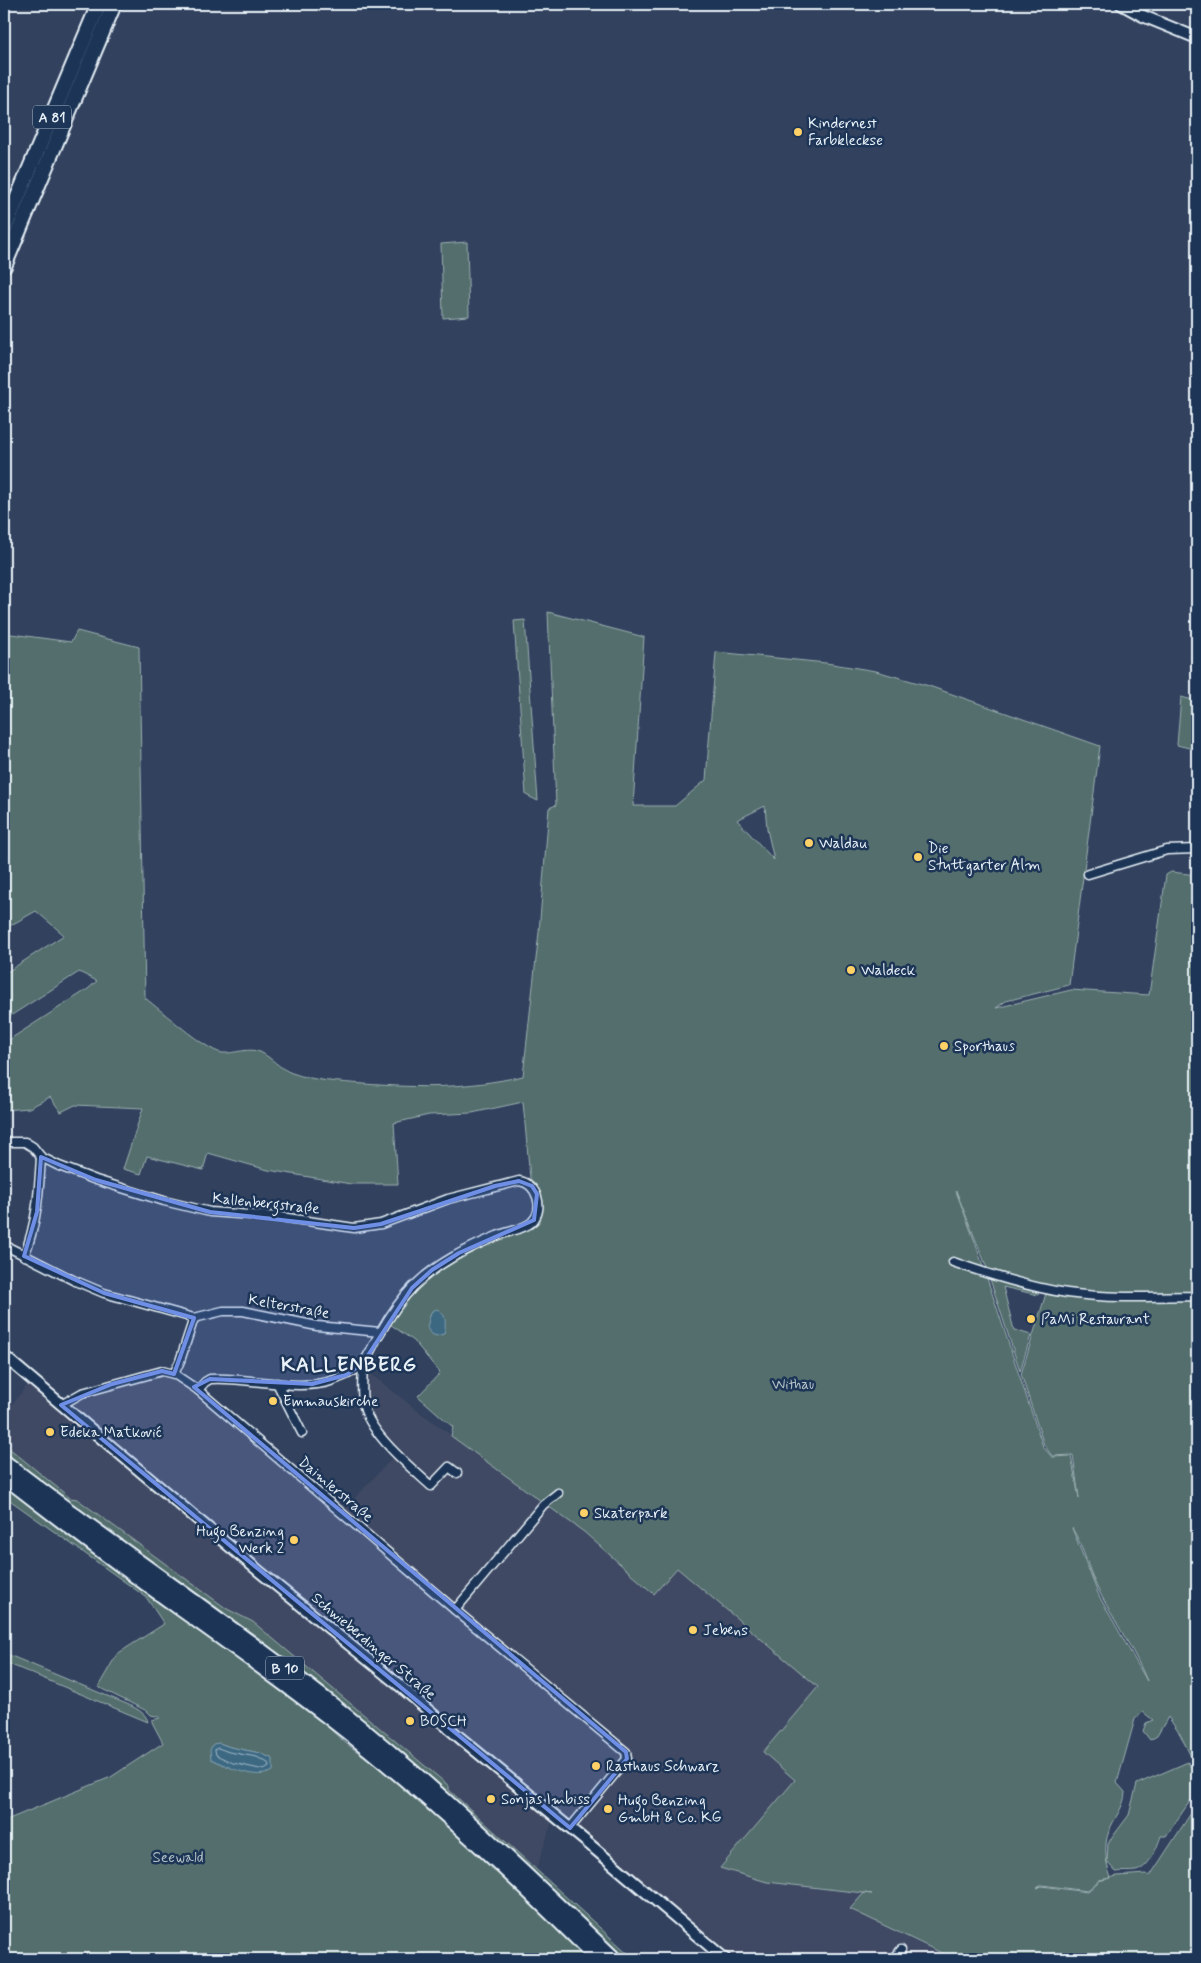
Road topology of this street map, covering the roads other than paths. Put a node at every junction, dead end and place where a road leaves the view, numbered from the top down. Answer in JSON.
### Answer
{"nodes":[{"id":1,"x":99,"y":4,"type":"edge"},
{"id":2,"x":114,"y":4,"type":"edge"},
{"id":3,"x":1121,"y":4,"type":"edge"},
{"id":4,"x":1197,"y":38,"type":"edge"},
{"id":5,"x":4,"y":230,"type":"edge"},
{"id":6,"x":4,"y":266,"type":"edge"},
{"id":7,"x":1197,"y":849,"type":"edge"},
{"id":8,"x":1088,"y":874,"type":"dead end"},
{"id":9,"x":4,"y":1142,"type":"edge"},
{"id":10,"x":41,"y":1157,"type":"junction"},
{"id":11,"x":4,"y":1246,"type":"edge"},
{"id":12,"x":24,"y":1256,"type":"junction"},
{"id":13,"x":953,"y":1262,"type":"dead end"},
{"id":14,"x":1197,"y":1296,"type":"edge"},
{"id":15,"x":194,"y":1318,"type":"junction"},
{"id":16,"x":380,"y":1332,"type":"junction"},
{"id":17,"x":4,"y":1356,"type":"edge"},
{"id":18,"x":363,"y":1363,"type":"junction"},
{"id":19,"x":174,"y":1374,"type":"junction"},
{"id":20,"x":276,"y":1383,"type":"junction"},
{"id":21,"x":198,"y":1390,"type":"junction"},
{"id":22,"x":61,"y":1405,"type":"junction"},
{"id":23,"x":302,"y":1433,"type":"dead end"},
{"id":24,"x":4,"y":1462,"type":"edge"},
{"id":25,"x":457,"y":1474,"type":"dead end"},
{"id":26,"x":4,"y":1476,"type":"edge"},
{"id":27,"x":558,"y":1493,"type":"dead end"},
{"id":28,"x":455,"y":1610,"type":"junction"},
{"id":29,"x":570,"y":1828,"type":"junction"},
{"id":30,"x":901,"y":1950,"type":"dead end"},
{"id":31,"x":598,"y":1959,"type":"edge"},
{"id":32,"x":614,"y":1959,"type":"edge"},
{"id":33,"x":725,"y":1959,"type":"edge"},
{"id":34,"x":894,"y":1959,"type":"edge"}],
"edges":[{"from":1,"to":5,"type":"highway","number":"A 81"},
{"from":2,"to":6,"type":"highway","number":"A 81"},
{"from":3,"to":4,"type":"street"},
{"from":7,"to":8,"type":"street"},
{"from":9,"to":10,"type":"street","name":"Kallenbergstraße"},
{"from":10,"to":12,"type":"street"},
{"from":10,"to":16,"type":"street","name":"Kallenbergstraße"},
{"from":11,"to":12,"type":"street","name":"Kelterstraße"},
{"from":12,"to":15,"type":"street","name":"Kelterstraße"},
{"from":13,"to":14,"type":"street"},
{"from":15,"to":16,"type":"street","name":"Kelterstraße"},
{"from":15,"to":19,"type":"street"},
{"from":16,"to":18,"type":"street"},
{"from":17,"to":22,"type":"street","name":"Schwieberdinger Straße"},
{"from":18,"to":20,"type":"street"},
{"from":18,"to":25,"type":"street"},
{"from":19,"to":21,"type":"street","name":"Daimlerstraße"},
{"from":19,"to":22,"type":"street"},
{"from":20,"to":21,"type":"street"},
{"from":20,"to":23,"type":"street"},
{"from":21,"to":28,"type":"street","name":"Daimlerstraße"},
{"from":22,"to":29,"type":"street","name":"Schwieberdinger Straße"},
{"from":24,"to":32,"type":"highway","number":"B 10"},
{"from":26,"to":31,"type":"highway","number":"B 10"},
{"from":27,"to":28,"type":"street"},
{"from":28,"to":29,"type":"street","name":"Daimlerstraße"},
{"from":29,"to":33,"type":"street","name":"Schwieberdinger Straße"},
{"from":30,"to":34,"type":"street"}]}
